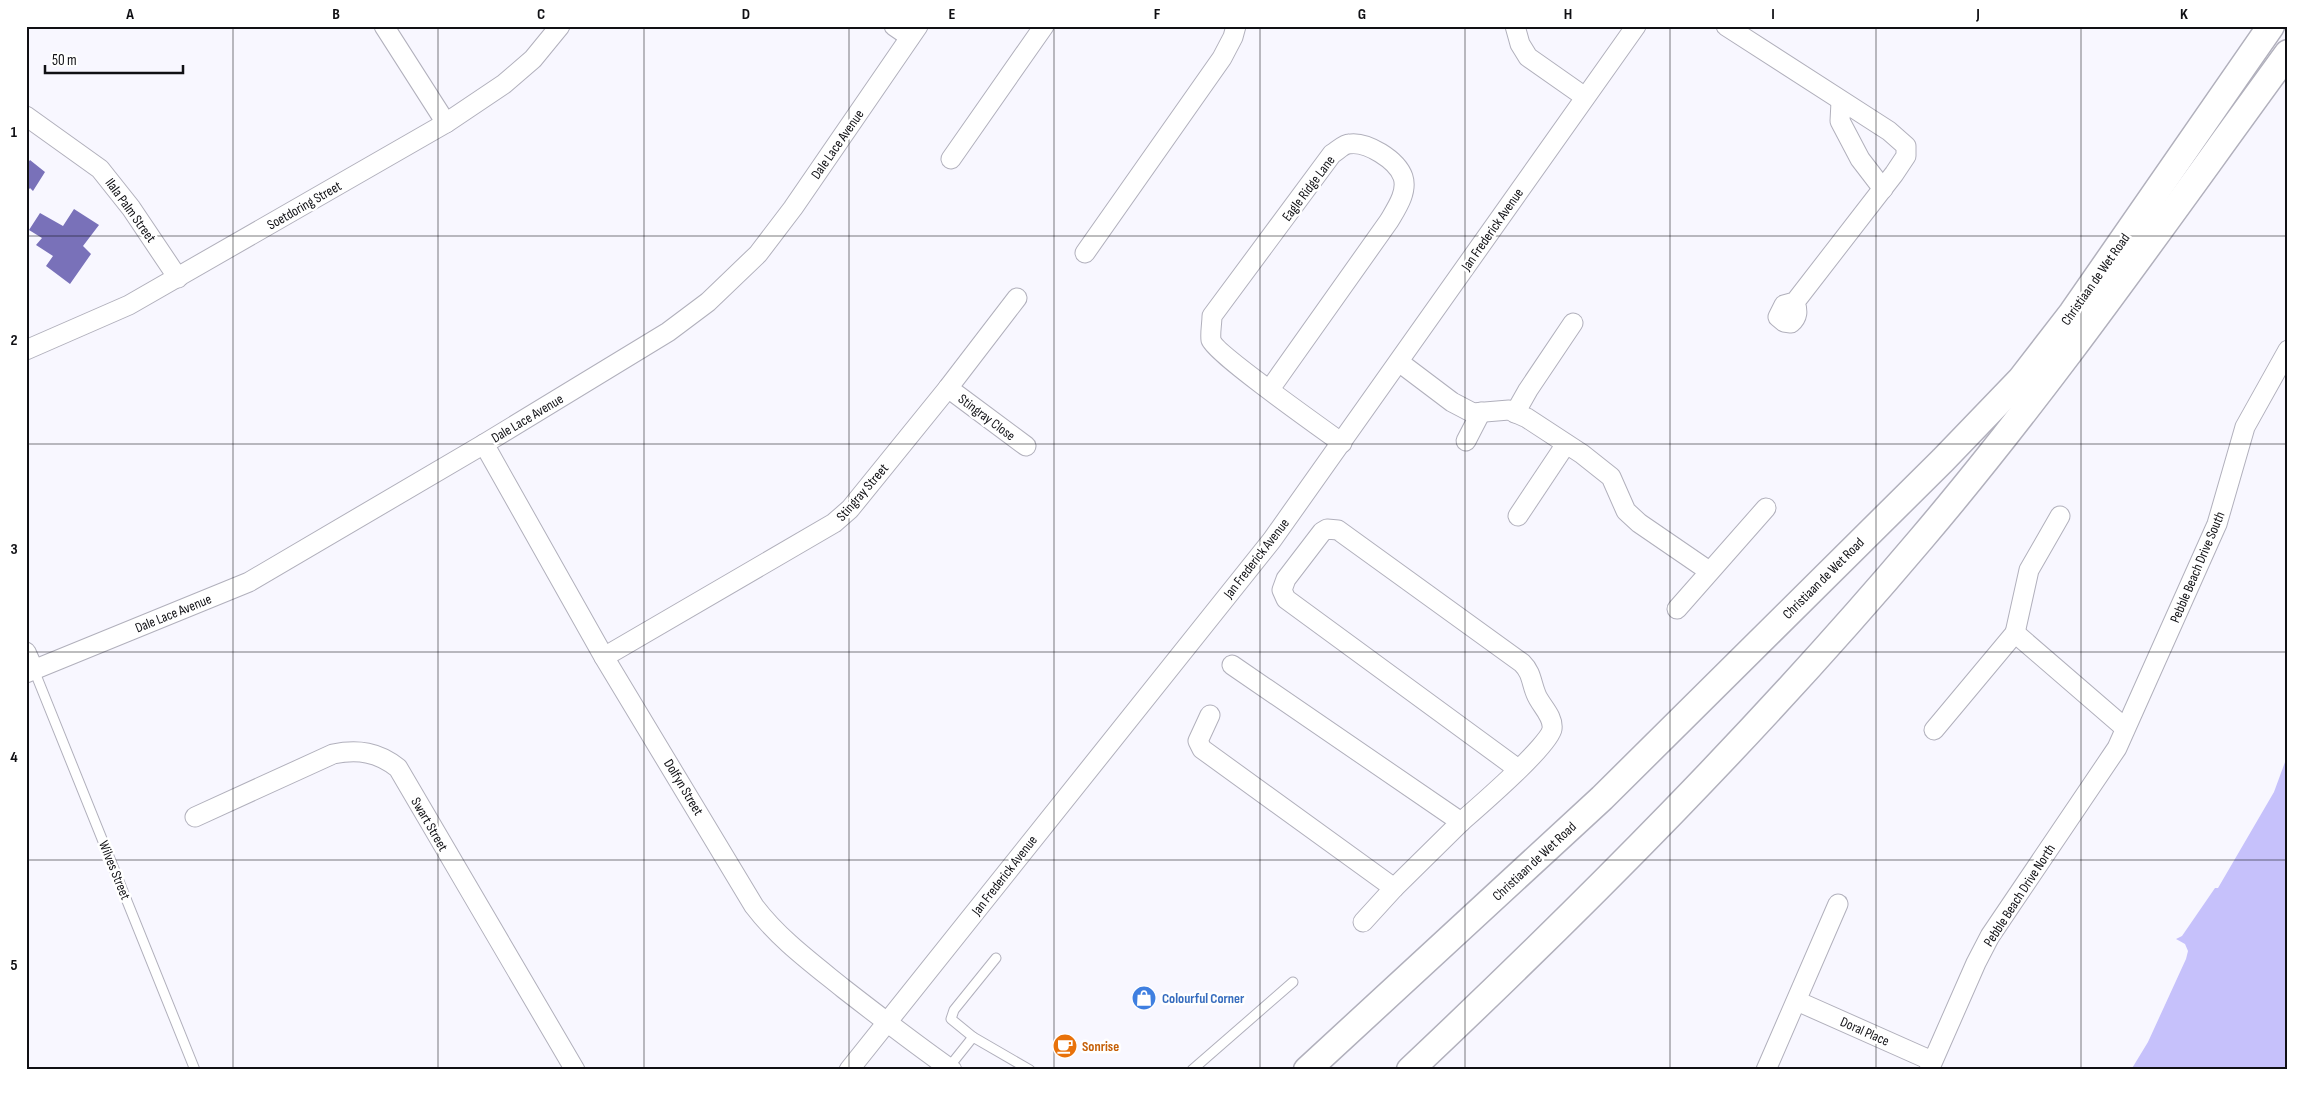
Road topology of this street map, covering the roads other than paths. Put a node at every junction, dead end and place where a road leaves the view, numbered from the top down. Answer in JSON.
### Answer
{"nodes":[{"id":1,"x":384,"y":26,"type":"edge"},
{"id":2,"x":560,"y":26,"type":"edge"},
{"id":3,"x":894,"y":26,"type":"edge"},
{"id":4,"x":1044,"y":26,"type":"edge"},
{"id":5,"x":1236,"y":26,"type":"edge"},
{"id":6,"x":1515,"y":26,"type":"edge"},
{"id":7,"x":1636,"y":26,"type":"edge"},
{"id":8,"x":1726,"y":26,"type":"edge"},
{"id":9,"x":2265,"y":26,"type":"edge"},
{"id":10,"x":2271,"y":26,"type":"edge"},
{"id":11,"x":914,"y":32,"type":"edge"},
{"id":12,"x":2288,"y":54,"type":"edge"},
{"id":13,"x":2249,"y":58,"type":"junction"},
{"id":14,"x":1585,"y":97,"type":"junction"},
{"id":15,"x":1841,"y":102,"type":"junction"},
{"id":16,"x":26,"y":116,"type":"edge"},
{"id":17,"x":446,"y":123,"type":"junction"},
{"id":18,"x":951,"y":160,"type":"dead end"},
{"id":19,"x":1884,"y":188,"type":"junction"},
{"id":20,"x":1085,"y":254,"type":"dead end"},
{"id":21,"x":178,"y":278,"type":"junction"},
{"id":22,"x":1017,"y":298,"type":"dead end"},
{"id":23,"x":1795,"y":302,"type":"dead end"},
{"id":24,"x":1573,"y":323,"type":"dead end"},
{"id":25,"x":26,"y":350,"type":"edge"},
{"id":26,"x":2288,"y":350,"type":"edge"},
{"id":27,"x":1399,"y":362,"type":"junction"},
{"id":28,"x":948,"y":388,"type":"junction"},
{"id":29,"x":1270,"y":389,"type":"junction"},
{"id":30,"x":1481,"y":412,"type":"junction"},
{"id":31,"x":1515,"y":413,"type":"junction"},
{"id":32,"x":1466,"y":441,"type":"dead end"},
{"id":33,"x":1342,"y":443,"type":"junction"},
{"id":34,"x":484,"y":444,"type":"junction"},
{"id":35,"x":1566,"y":444,"type":"junction"},
{"id":36,"x":1026,"y":446,"type":"dead end"},
{"id":37,"x":1766,"y":508,"type":"dead end"},
{"id":38,"x":1518,"y":516,"type":"dead end"},
{"id":39,"x":2060,"y":516,"type":"dead end"},
{"id":40,"x":1709,"y":571,"type":"junction"},
{"id":41,"x":1677,"y":609,"type":"dead end"},
{"id":42,"x":2015,"y":633,"type":"junction"},
{"id":43,"x":26,"y":652,"type":"edge"},
{"id":44,"x":604,"y":657,"type":"junction"},
{"id":45,"x":1232,"y":665,"type":"dead end"},
{"id":46,"x":30,"y":672,"type":"edge"},
{"id":47,"x":1210,"y":716,"type":"dead end"},
{"id":48,"x":2125,"y":728,"type":"junction"},
{"id":49,"x":1934,"y":730,"type":"dead end"},
{"id":50,"x":1518,"y":769,"type":"junction"},
{"id":51,"x":194,"y":817,"type":"dead end"},
{"id":52,"x":1461,"y":822,"type":"junction"},
{"id":53,"x":1394,"y":888,"type":"junction"},
{"id":54,"x":1838,"y":904,"type":"dead end"},
{"id":55,"x":1363,"y":922,"type":"dead end"},
{"id":56,"x":996,"y":958,"type":"dead end"},
{"id":57,"x":1293,"y":982,"type":"dead end"},
{"id":58,"x":1797,"y":1001,"type":"junction"},
{"id":59,"x":887,"y":1022,"type":"junction"},
{"id":60,"x":973,"y":1037,"type":"junction"},
{"id":61,"x":1930,"y":1066,"type":"edge"},
{"id":62,"x":951,"y":1069,"type":"edge"},
{"id":63,"x":195,"y":1070,"type":"edge"},
{"id":64,"x":575,"y":1070,"type":"edge"},
{"id":65,"x":849,"y":1070,"type":"edge"},
{"id":66,"x":1030,"y":1070,"type":"edge"},
{"id":67,"x":1192,"y":1070,"type":"edge"},
{"id":68,"x":1307,"y":1070,"type":"edge"},
{"id":69,"x":1410,"y":1070,"type":"edge"},
{"id":70,"x":1766,"y":1070,"type":"edge"}],
"edges":[{"from":1,"to":17,"type":"street"},
{"from":2,"to":17,"type":"street","name":"Soetdoring Street"},
{"from":3,"to":11,"type":"street"},
{"from":4,"to":18,"type":"street"},
{"from":5,"to":20,"type":"street"},
{"from":6,"to":14,"type":"street"},
{"from":7,"to":14,"type":"street","name":"Jan Frederick Avenue"},
{"from":8,"to":15,"type":"street"},
{"from":9,"to":13,"type":"main road"},
{"from":10,"to":13,"type":"main road","name":"Christiaan de Wet Road"},
{"from":11,"to":34,"type":"street","name":"Dale Lace Avenue"},
{"from":12,"to":69,"type":"main road","name":"Christiaan de Wet Road"},
{"from":13,"to":68,"type":"main road","name":"Christiaan de Wet Road"},
{"from":14,"to":27,"type":"street","name":"Jan Frederick Avenue"},
{"from":15,"to":19,"type":"street"},
{"from":15,"to":19,"type":"street"},
{"from":16,"to":21,"type":"street","name":"Ilala Palm Street"},
{"from":17,"to":21,"type":"street","name":"Soetdoring Street"},
{"from":19,"to":23,"type":"street"},
{"from":21,"to":25,"type":"street","name":"Soetdoring Street"},
{"from":22,"to":28,"type":"street","name":"Stingray Street"},
{"from":24,"to":31,"type":"street"},
{"from":26,"to":48,"type":"street","name":"Pebble Beach Drive South"},
{"from":27,"to":30,"type":"street"},
{"from":27,"to":33,"type":"street","name":"Jan Frederick Avenue"},
{"from":28,"to":36,"type":"street","name":"Stingray Close"},
{"from":28,"to":44,"type":"street","name":"Stingray Street"},
{"from":29,"to":29,"type":"street","name":"Eagle Ridge Lane"},
{"from":29,"to":33,"type":"street","name":"Eagle Ridge Lane"},
{"from":30,"to":31,"type":"street"},
{"from":30,"to":32,"type":"street"},
{"from":31,"to":35,"type":"street"},
{"from":33,"to":59,"type":"street","name":"Jan Frederick Avenue"},
{"from":34,"to":44,"type":"street","name":"Dolfyn Street"},
{"from":34,"to":46,"type":"street","name":"Dale Lace Avenue"},
{"from":35,"to":38,"type":"street"},
{"from":35,"to":40,"type":"street"},
{"from":37,"to":40,"type":"street"},
{"from":39,"to":42,"type":"street"},
{"from":40,"to":41,"type":"street"},
{"from":42,"to":48,"type":"street"},
{"from":42,"to":49,"type":"street"},
{"from":43,"to":46,"type":"street"},
{"from":44,"to":59,"type":"street","name":"Dolfyn Street"},
{"from":45,"to":52,"type":"street"},
{"from":46,"to":63,"type":"lane","name":"Wilves Street"},
{"from":47,"to":53,"type":"street"},
{"from":48,"to":61,"type":"street","name":"Pebble Beach Drive North"},
{"from":50,"to":50,"type":"street"},
{"from":50,"to":52,"type":"street"},
{"from":51,"to":64,"type":"street","name":"Swart Street"},
{"from":52,"to":53,"type":"street"},
{"from":53,"to":55,"type":"street"},
{"from":54,"to":58,"type":"street"},
{"from":56,"to":60,"type":"lane"},
{"from":57,"to":67,"type":"lane"},
{"from":58,"to":61,"type":"street","name":"Doral Place"},
{"from":58,"to":70,"type":"street"},
{"from":59,"to":62,"type":"street","name":"Dolfyn Street"},
{"from":59,"to":65,"type":"street","name":"Jan Frederick Avenue"},
{"from":60,"to":62,"type":"lane"},
{"from":60,"to":66,"type":"lane"}]}
